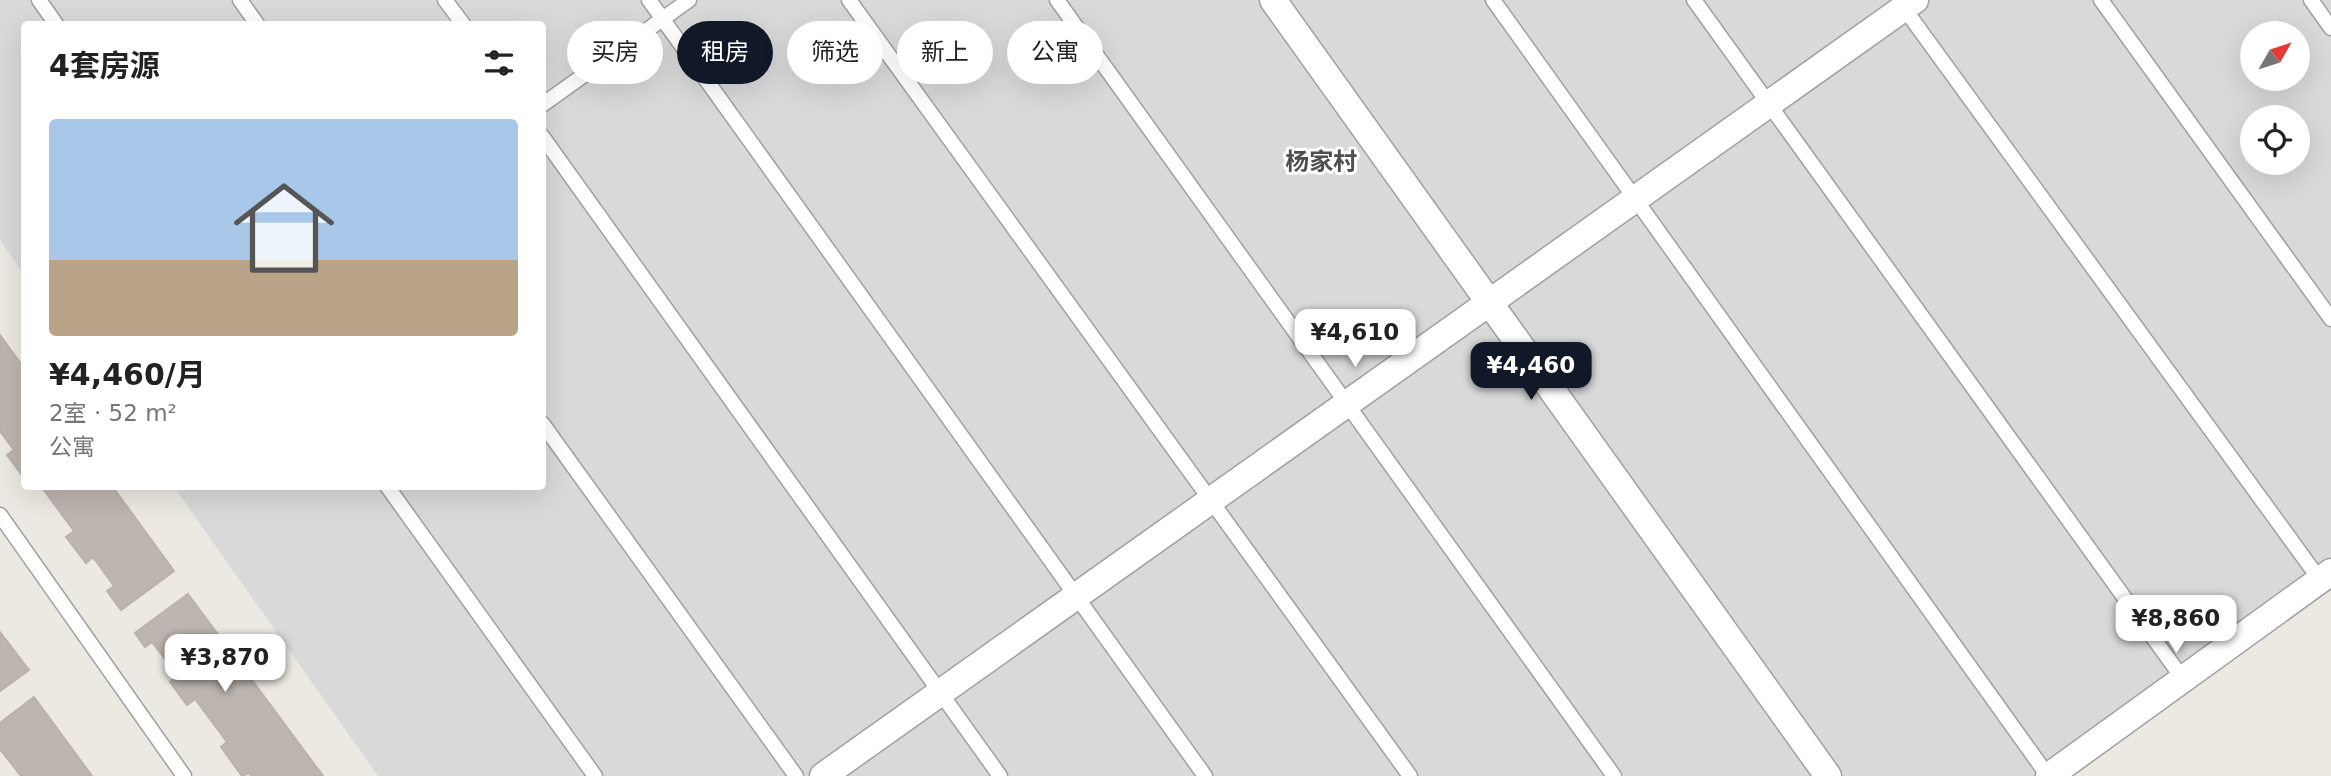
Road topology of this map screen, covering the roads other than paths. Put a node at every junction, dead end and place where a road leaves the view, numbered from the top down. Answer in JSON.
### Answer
{"nodes":[{"id":1,"x":39,"y":0,"type":"edge"},
{"id":2,"x":240,"y":0,"type":"edge"},
{"id":3,"x":446,"y":0,"type":"edge"},
{"id":4,"x":649,"y":0,"type":"edge"},
{"id":5,"x":689,"y":0,"type":"edge"},
{"id":6,"x":849,"y":0,"type":"edge"},
{"id":7,"x":1057,"y":0,"type":"edge"},
{"id":8,"x":1273,"y":0,"type":"edge"},
{"id":9,"x":1493,"y":0,"type":"edge"},
{"id":10,"x":1694,"y":0,"type":"edge"},
{"id":11,"x":2101,"y":0,"type":"edge"},
{"id":12,"x":2311,"y":0,"type":"edge"},
{"id":13,"x":1906,"y":3,"type":"edge"},
{"id":14,"x":663,"y":19,"type":"junction"},
{"id":15,"x":54,"y":21,"type":"edge"},
{"id":16,"x":255,"y":21,"type":"edge"},
{"id":17,"x":461,"y":21,"type":"edge"},
{"id":18,"x":2331,"y":28,"type":"edge"},
{"id":19,"x":546,"y":102,"type":"edge"},
{"id":20,"x":1769,"y":104,"type":"junction"},
{"id":21,"x":546,"y":142,"type":"edge"},
{"id":22,"x":1635,"y":198,"type":"junction"},
{"id":23,"x":1489,"y":302,"type":"junction"},
{"id":24,"x":2331,"y":318,"type":"edge"},
{"id":25,"x":1347,"y":403,"type":"junction"},
{"id":26,"x":546,"y":429,"type":"edge"},
{"id":27,"x":390,"y":490,"type":"edge"},
{"id":28,"x":1211,"y":500,"type":"junction"},
{"id":29,"x":0,"y":515,"type":"edge"},
{"id":30,"x":2325,"y":576,"type":"edge"},
{"id":31,"x":1076,"y":596,"type":"junction"},
{"id":32,"x":2183,"y":679,"type":"junction"},
{"id":33,"x":940,"y":692,"type":"junction"},
{"id":34,"x":184,"y":776,"type":"edge"},
{"id":35,"x":595,"y":776,"type":"edge"},
{"id":36,"x":796,"y":776,"type":"edge"},
{"id":37,"x":823,"y":776,"type":"edge"},
{"id":38,"x":1000,"y":776,"type":"edge"},
{"id":39,"x":1205,"y":776,"type":"edge"},
{"id":40,"x":1410,"y":776,"type":"edge"},
{"id":41,"x":1614,"y":776,"type":"edge"},
{"id":42,"x":1828,"y":776,"type":"edge"},
{"id":43,"x":2049,"y":776,"type":"edge"}],
"edges":[{"from":1,"to":15,"type":"lane"},
{"from":2,"to":16,"type":"lane"},
{"from":3,"to":17,"type":"lane"},
{"from":4,"to":14,"type":"lane"},
{"from":5,"to":14,"type":"lane"},
{"from":6,"to":28,"type":"lane"},
{"from":7,"to":25,"type":"lane"},
{"from":8,"to":23,"type":"street"},
{"from":9,"to":22,"type":"lane"},
{"from":10,"to":20,"type":"lane"},
{"from":11,"to":24,"type":"lane"},
{"from":12,"to":18,"type":"lane"},
{"from":13,"to":20,"type":"street"},
{"from":13,"to":30,"type":"lane"},
{"from":14,"to":19,"type":"lane"},
{"from":14,"to":31,"type":"lane"},
{"from":20,"to":22,"type":"street"},
{"from":20,"to":32,"type":"lane"},
{"from":21,"to":33,"type":"lane"},
{"from":22,"to":23,"type":"street"},
{"from":22,"to":43,"type":"lane"},
{"from":23,"to":25,"type":"street"},
{"from":23,"to":42,"type":"street"},
{"from":25,"to":28,"type":"street"},
{"from":25,"to":41,"type":"lane"},
{"from":26,"to":36,"type":"lane"},
{"from":27,"to":35,"type":"lane"},
{"from":28,"to":31,"type":"street"},
{"from":28,"to":40,"type":"lane"},
{"from":29,"to":34,"type":"lane"},
{"from":30,"to":32,"type":"street"},
{"from":31,"to":33,"type":"street"},
{"from":31,"to":39,"type":"lane"},
{"from":32,"to":43,"type":"street"},
{"from":33,"to":37,"type":"street"},
{"from":33,"to":38,"type":"lane"}]}
